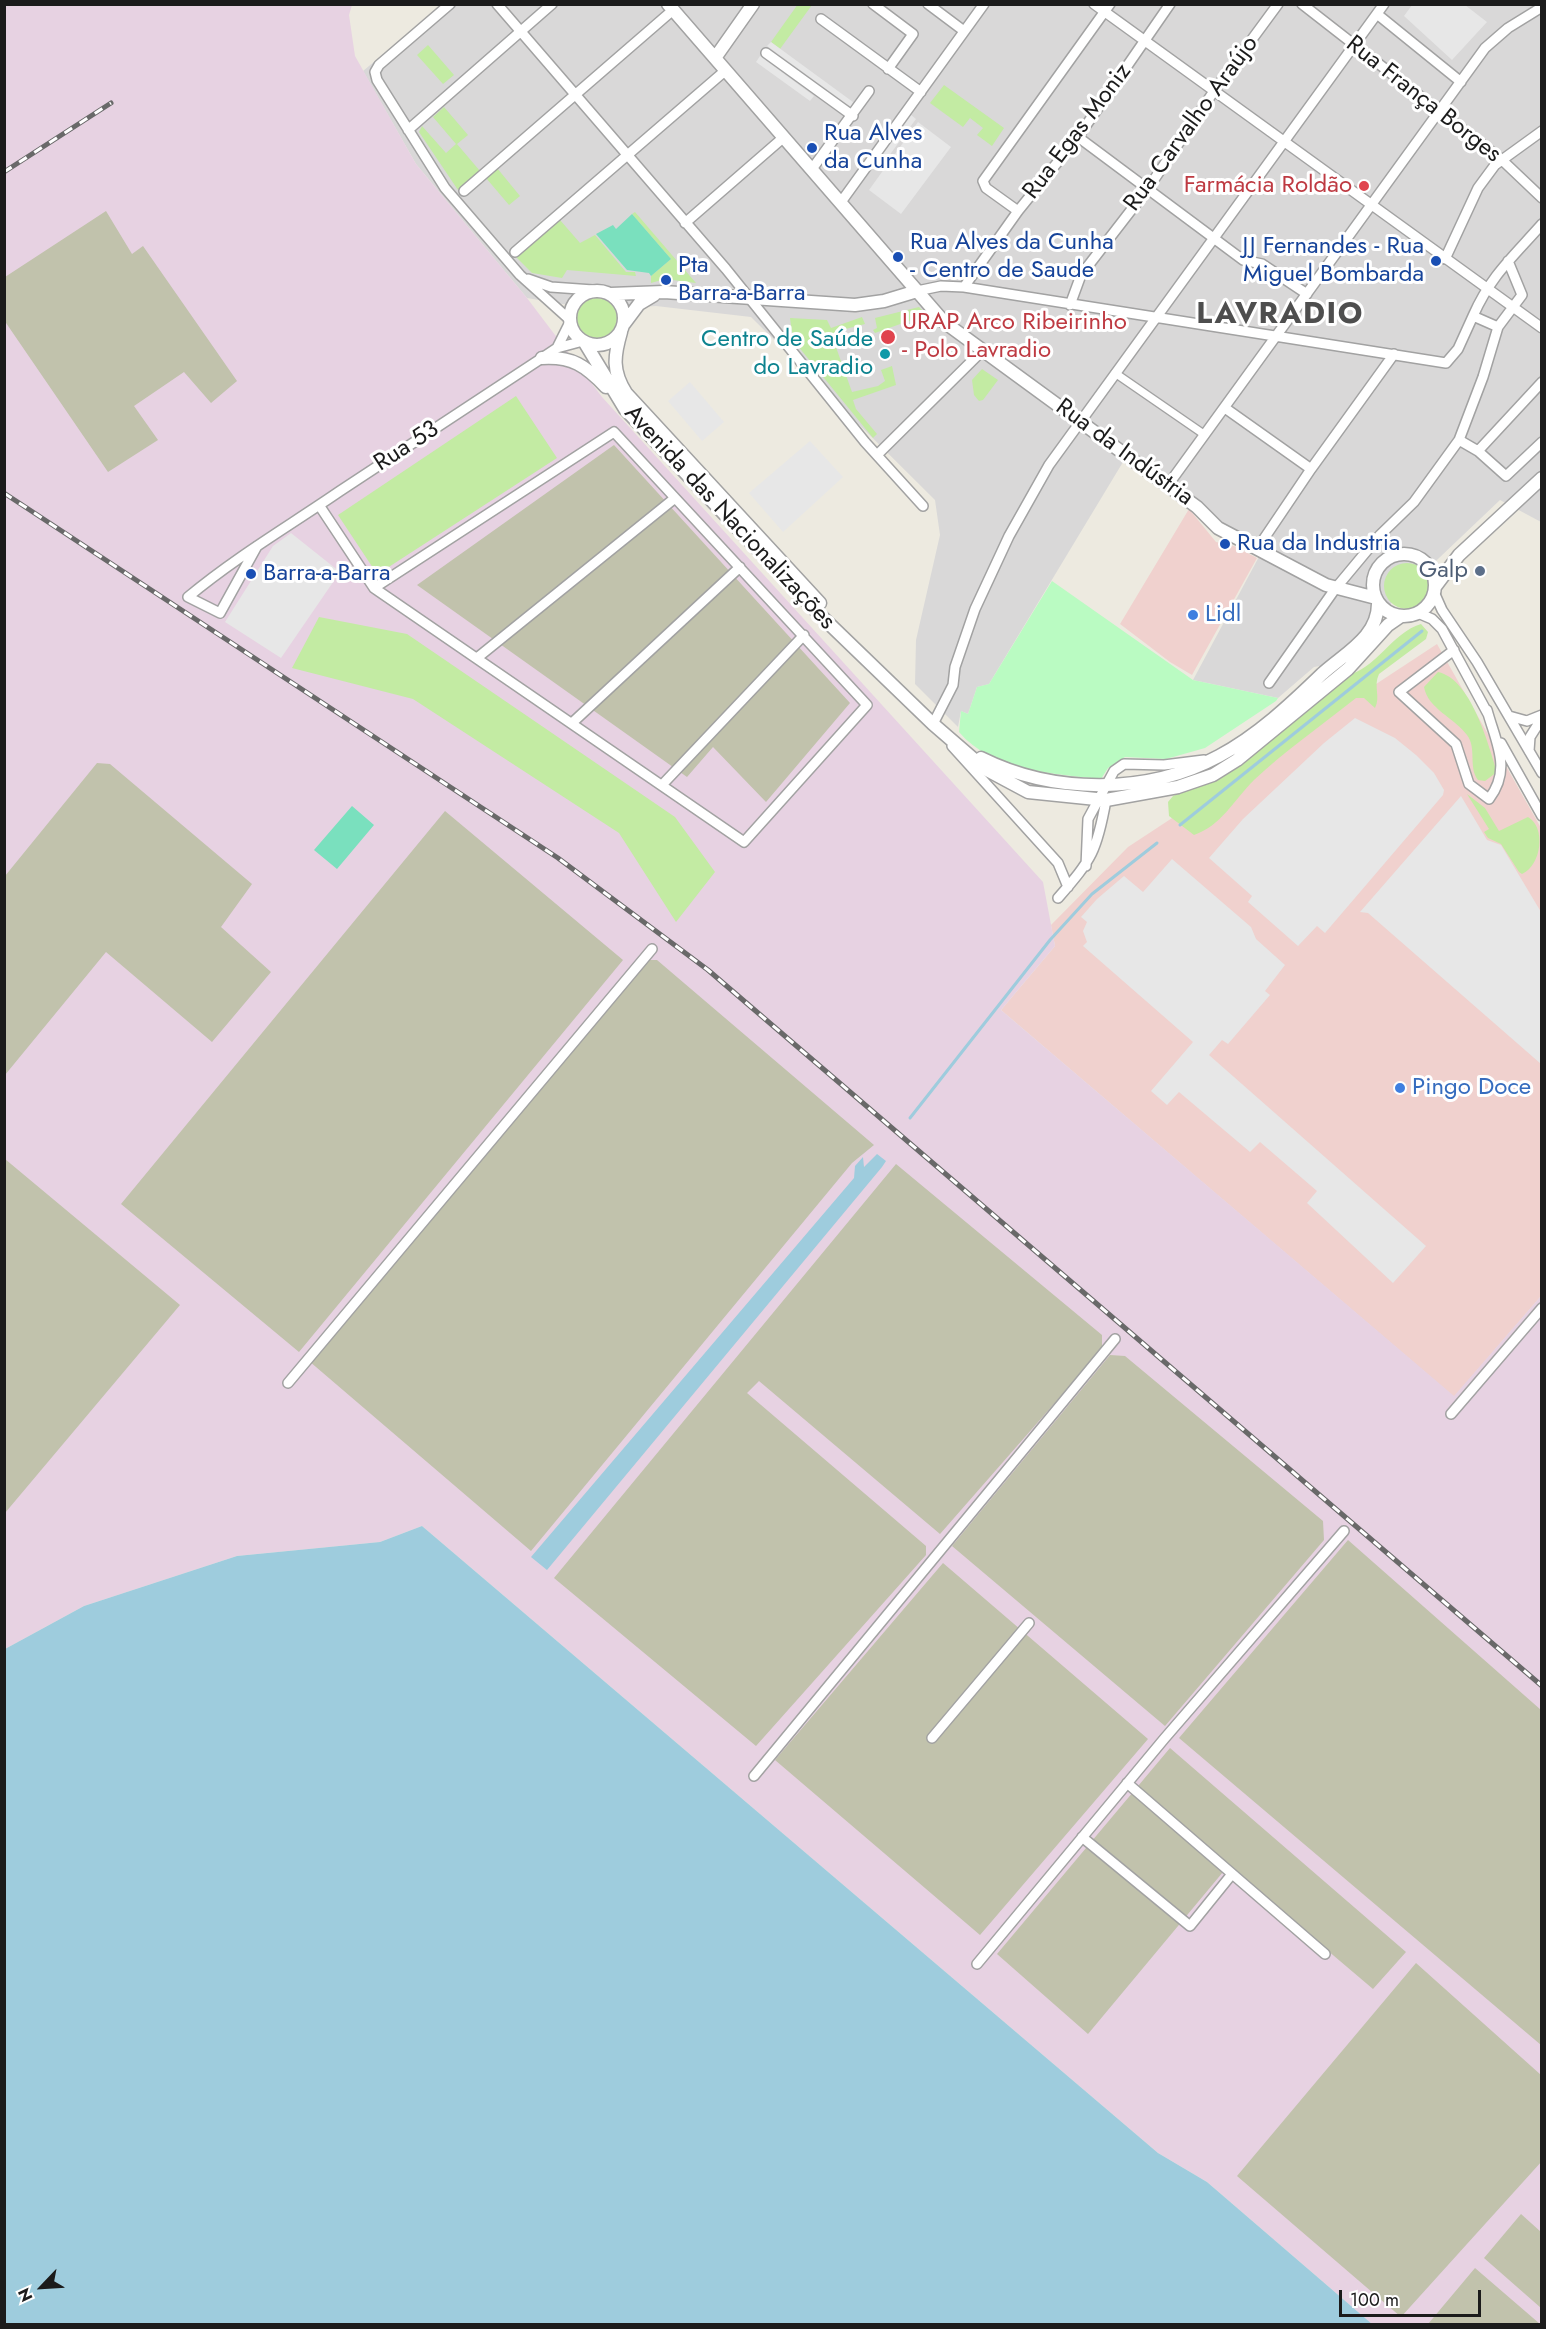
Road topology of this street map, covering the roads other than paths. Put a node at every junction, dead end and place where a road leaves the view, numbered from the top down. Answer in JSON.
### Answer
{"nodes":[{"id":1,"x":450,"y":4,"type":"edge"},
{"id":2,"x":497,"y":4,"type":"edge"},
{"id":3,"x":552,"y":4,"type":"edge"},
{"id":4,"x":753,"y":4,"type":"edge"},
{"id":5,"x":873,"y":4,"type":"edge"},
{"id":6,"x":928,"y":4,"type":"edge"},
{"id":7,"x":984,"y":4,"type":"edge"},
{"id":8,"x":1094,"y":4,"type":"edge"},
{"id":9,"x":1170,"y":4,"type":"edge"},
{"id":10,"x":1278,"y":4,"type":"edge"},
{"id":11,"x":1302,"y":4,"type":"edge"},
{"id":12,"x":671,"y":7,"type":"edge"},
{"id":13,"x":1542,"y":7,"type":"edge"},
{"id":14,"x":1108,"y":8,"type":"edge"},
{"id":15,"x":1381,"y":8,"type":"edge"},
{"id":16,"x":821,"y":19,"type":"dead end"},
{"id":17,"x":964,"y":31,"type":"junction"},
{"id":18,"x":521,"y":32,"type":"junction"},
{"id":19,"x":1144,"y":41,"type":"junction"},
{"id":20,"x":1353,"y":46,"type":"junction"},
{"id":21,"x":766,"y":53,"type":"dead end"},
{"id":22,"x":715,"y":58,"type":"junction"},
{"id":23,"x":888,"y":69,"type":"junction"},
{"id":24,"x":726,"y":70,"type":"junction"},
{"id":25,"x":1461,"y":82,"type":"junction"},
{"id":26,"x":869,"y":91,"type":"dead end"},
{"id":27,"x":921,"y":92,"type":"junction"},
{"id":28,"x":1214,"y":92,"type":"junction"},
{"id":29,"x":575,"y":95,"type":"junction"},
{"id":30,"x":1440,"y":112,"type":"junction"},
{"id":31,"x":853,"y":116,"type":"junction"},
{"id":32,"x":408,"y":130,"type":"junction"},
{"id":33,"x":1542,"y":131,"type":"edge"},
{"id":34,"x":784,"y":137,"type":"junction"},
{"id":35,"x":1077,"y":137,"type":"junction"},
{"id":36,"x":1283,"y":141,"type":"junction"},
{"id":37,"x":628,"y":156,"type":"junction"},
{"id":38,"x":1502,"y":160,"type":"junction"},
{"id":39,"x":812,"y":169,"type":"junction"},
{"id":40,"x":1149,"y":187,"type":"junction"},
{"id":41,"x":464,"y":191,"type":"dead end"},
{"id":42,"x":1542,"y":198,"type":"edge"},
{"id":43,"x":841,"y":202,"type":"junction"},
{"id":44,"x":1371,"y":206,"type":"junction"},
{"id":45,"x":1018,"y":212,"type":"junction"},
{"id":46,"x":685,"y":223,"type":"junction"},
{"id":47,"x":1542,"y":224,"type":"edge"},
{"id":48,"x":1214,"y":236,"type":"junction"},
{"id":49,"x":515,"y":252,"type":"dead end"},
{"id":50,"x":1445,"y":259,"type":"junction"},
{"id":51,"x":1508,"y":261,"type":"junction"},
{"id":52,"x":520,"y":275,"type":"junction"},
{"id":53,"x":964,"y":287,"type":"junction"},
{"id":54,"x":1485,"y":288,"type":"junction"},
{"id":55,"x":593,"y":290,"type":"junction"},
{"id":56,"x":916,"y":291,"type":"junction"},
{"id":57,"x":664,"y":292,"type":"junction"},
{"id":58,"x":610,"y":294,"type":"junction"},
{"id":59,"x":1307,"y":294,"type":"junction"},
{"id":60,"x":747,"y":299,"type":"junction"},
{"id":61,"x":1070,"y":305,"type":"junction"},
{"id":62,"x":1513,"y":308,"type":"junction"},
{"id":63,"x":1473,"y":316,"type":"junction"},
{"id":64,"x":1157,"y":317,"type":"junction"},
{"id":65,"x":570,"y":321,"type":"junction"},
{"id":66,"x":1498,"y":327,"type":"junction"},
{"id":67,"x":622,"y":328,"type":"junction"},
{"id":68,"x":1542,"y":328,"type":"edge"},
{"id":69,"x":1276,"y":337,"type":"junction"},
{"id":70,"x":584,"y":342,"type":"junction"},
{"id":71,"x":557,"y":348,"type":"junction"},
{"id":72,"x":983,"y":350,"type":"junction"},
{"id":73,"x":1394,"y":354,"type":"junction"},
{"id":74,"x":542,"y":358,"type":"junction"},
{"id":75,"x":1115,"y":373,"type":"junction"},
{"id":76,"x":1542,"y":382,"type":"edge"},
{"id":77,"x":618,"y":400,"type":"junction"},
{"id":78,"x":1225,"y":408,"type":"junction"},
{"id":79,"x":1080,"y":422,"type":"junction"},
{"id":80,"x":1205,"y":435,"type":"junction"},
{"id":81,"x":1459,"y":440,"type":"junction"},
{"id":82,"x":1542,"y":442,"type":"edge"},
{"id":83,"x":1478,"y":451,"type":"junction"},
{"id":84,"x":877,"y":455,"type":"junction"},
{"id":85,"x":1311,"y":469,"type":"junction"},
{"id":86,"x":1542,"y":478,"type":"edge"},
{"id":87,"x":1168,"y":485,"type":"junction"},
{"id":88,"x":675,"y":498,"type":"junction"},
{"id":89,"x":319,"y":505,"type":"junction"},
{"id":90,"x":923,"y":506,"type":"dead end"},
{"id":91,"x":257,"y":546,"type":"junction"},
{"id":92,"x":1257,"y":549,"type":"junction"},
{"id":93,"x":1459,"y":555,"type":"junction"},
{"id":94,"x":1426,"y":563,"type":"junction"},
{"id":95,"x":740,"y":567,"type":"junction"},
{"id":96,"x":1378,"y":567,"type":"junction"},
{"id":97,"x":374,"y":588,"type":"junction"},
{"id":98,"x":1341,"y":590,"type":"junction"},
{"id":99,"x":1435,"y":590,"type":"junction"},
{"id":100,"x":1377,"y":600,"type":"junction"},
{"id":101,"x":1418,"y":613,"type":"junction"},
{"id":102,"x":1401,"y":616,"type":"junction"},
{"id":103,"x":804,"y":635,"type":"junction"},
{"id":104,"x":1454,"y":650,"type":"junction"},
{"id":105,"x":477,"y":658,"type":"junction"},
{"id":106,"x":888,"y":681,"type":"junction"},
{"id":107,"x":1269,"y":683,"type":"dead end"},
{"id":108,"x":1487,"y":710,"type":"junction"},
{"id":109,"x":1509,"y":716,"type":"junction"},
{"id":110,"x":1542,"y":717,"type":"edge"},
{"id":111,"x":572,"y":723,"type":"junction"},
{"id":112,"x":933,"y":724,"type":"junction"},
{"id":113,"x":966,"y":751,"type":"junction"},
{"id":114,"x":1529,"y":751,"type":"junction"},
{"id":115,"x":1217,"y":757,"type":"junction"},
{"id":116,"x":1542,"y":773,"type":"edge"},
{"id":117,"x":662,"y":785,"type":"junction"},
{"id":118,"x":1104,"y":786,"type":"junction"},
{"id":119,"x":1101,"y":800,"type":"junction"},
{"id":120,"x":1542,"y":816,"type":"edge"},
{"id":121,"x":1086,"y":866,"type":"junction"},
{"id":122,"x":1068,"y":887,"type":"junction"},
{"id":123,"x":1058,"y":898,"type":"dead end"},
{"id":124,"x":652,"y":948,"type":"dead end"},
{"id":125,"x":1542,"y":1308,"type":"edge"},
{"id":126,"x":1115,"y":1339,"type":"dead end"},
{"id":127,"x":288,"y":1383,"type":"dead end"},
{"id":128,"x":1451,"y":1414,"type":"dead end"},
{"id":129,"x":1344,"y":1531,"type":"dead end"},
{"id":130,"x":1029,"y":1623,"type":"dead end"},
{"id":131,"x":932,"y":1738,"type":"dead end"},
{"id":132,"x":754,"y":1776,"type":"dead end"},
{"id":133,"x":1127,"y":1783,"type":"junction"},
{"id":134,"x":1082,"y":1837,"type":"junction"},
{"id":135,"x":1232,"y":1874,"type":"junction"},
{"id":136,"x":1325,"y":1954,"type":"dead end"},
{"id":137,"x":977,"y":1964,"type":"dead end"}],
"edges":[{"from":1,"to":32,"type":"street"},
{"from":2,"to":18,"type":"street"},
{"from":3,"to":18,"type":"street"},
{"from":4,"to":22,"type":"street"},
{"from":5,"to":23,"type":"street"},
{"from":6,"to":17,"type":"street"},
{"from":7,"to":17,"type":"street"},
{"from":8,"to":14,"type":"street"},
{"from":9,"to":19,"type":"street","name":"Rua Egas Moniz"},
{"from":10,"to":28,"type":"street","name":"Rua Carvalho Araújo"},
{"from":11,"to":20,"type":"street","name":"Rua França Borges"},
{"from":12,"to":22,"type":"street","name":"Rua da Indústria"},
{"from":12,"to":29,"type":"street"},
{"from":13,"to":25,"type":"street"},
{"from":14,"to":19,"type":"street"},
{"from":14,"to":45,"type":"street"},
{"from":15,"to":20,"type":"street"},
{"from":15,"to":25,"type":"street"},
{"from":16,"to":23,"type":"street"},
{"from":17,"to":27,"type":"street"},
{"from":18,"to":29,"type":"street"},
{"from":18,"to":32,"type":"street"},
{"from":19,"to":28,"type":"street"},
{"from":19,"to":35,"type":"street","name":"Rua Egas Moniz"},
{"from":20,"to":30,"type":"street","name":"Rua França Borges"},
{"from":20,"to":36,"type":"street"},
{"from":21,"to":31,"type":"street"},
{"from":22,"to":24,"type":"street","name":"Rua da Indústria"},
{"from":23,"to":27,"type":"street"},
{"from":24,"to":34,"type":"street","name":"Rua da Indústria"},
{"from":24,"to":37,"type":"street"},
{"from":25,"to":30,"type":"street"},
{"from":26,"to":31,"type":"street"},
{"from":27,"to":43,"type":"street"},
{"from":28,"to":36,"type":"street"},
{"from":28,"to":40,"type":"street","name":"Rua Carvalho Araújo"},
{"from":29,"to":37,"type":"street"},
{"from":29,"to":41,"type":"street"},
{"from":30,"to":38,"type":"street","name":"Rua França Borges"},
{"from":30,"to":44,"type":"street"},
{"from":31,"to":39,"type":"street"},
{"from":32,"to":52,"type":"street"},
{"from":33,"to":38,"type":"street"},
{"from":34,"to":39,"type":"street","name":"Rua da Indústria"},
{"from":34,"to":46,"type":"street"},
{"from":35,"to":40,"type":"street"},
{"from":35,"to":45,"type":"street","name":"Rua Egas Moniz"},
{"from":36,"to":44,"type":"street"},
{"from":36,"to":48,"type":"street"},
{"from":37,"to":46,"type":"street"},
{"from":37,"to":49,"type":"street"},
{"from":38,"to":42,"type":"street","name":"Rua França Borges"},
{"from":38,"to":50,"type":"street"},
{"from":39,"to":43,"type":"street","name":"Rua da Indústria"},
{"from":40,"to":48,"type":"street"},
{"from":40,"to":61,"type":"street","name":"Rua Carvalho Araújo"},
{"from":43,"to":56,"type":"street","name":"Rua da Indústria"},
{"from":44,"to":50,"type":"street"},
{"from":44,"to":59,"type":"street"},
{"from":45,"to":53,"type":"street","name":"Rua Egas Moniz"},
{"from":46,"to":60,"type":"street"},
{"from":47,"to":51,"type":"street"},
{"from":48,"to":59,"type":"street"},
{"from":48,"to":64,"type":"street"},
{"from":50,"to":54,"type":"street"},
{"from":51,"to":54,"type":"street"},
{"from":51,"to":62,"type":"street"},
{"from":52,"to":55,"type":"street"},
{"from":52,"to":65,"type":"street"},
{"from":53,"to":56,"type":"street"},
{"from":53,"to":61,"type":"street"},
{"from":54,"to":62,"type":"street"},
{"from":54,"to":63,"type":"street"},
{"from":55,"to":58,"type":"street"},
{"from":55,"to":65,"type":"street"},
{"from":56,"to":60,"type":"street"},
{"from":56,"to":72,"type":"street","name":"Rua da Indústria"},
{"from":57,"to":58,"type":"street"},
{"from":57,"to":60,"type":"street"},
{"from":57,"to":67,"type":"street"},
{"from":58,"to":67,"type":"street"},
{"from":59,"to":69,"type":"street"},
{"from":60,"to":84,"type":"street"},
{"from":61,"to":64,"type":"street"},
{"from":62,"to":66,"type":"street"},
{"from":62,"to":68,"type":"street"},
{"from":63,"to":66,"type":"street"},
{"from":63,"to":73,"type":"street"},
{"from":64,"to":69,"type":"street"},
{"from":64,"to":75,"type":"street"},
{"from":65,"to":70,"type":"street"},
{"from":65,"to":71,"type":"street","name":"Rua 53"},
{"from":66,"to":81,"type":"street"},
{"from":67,"to":70,"type":"street"},
{"from":67,"to":106,"type":"street","name":"Avenida das Nacionalizações"},
{"from":69,"to":73,"type":"street"},
{"from":69,"to":78,"type":"street"},
{"from":70,"to":71,"type":"street","name":"Rua 53"},
{"from":70,"to":77,"type":"street","name":"Avenida das Nacionalizações"},
{"from":71,"to":74,"type":"street","name":"Rua 53"},
{"from":72,"to":79,"type":"street","name":"Rua da Indústria"},
{"from":72,"to":84,"type":"street"},
{"from":73,"to":85,"type":"street"},
{"from":74,"to":77,"type":"street"},
{"from":74,"to":89,"type":"street","name":"Rua 53"},
{"from":75,"to":79,"type":"street"},
{"from":75,"to":80,"type":"street"},
{"from":76,"to":83,"type":"street"},
{"from":77,"to":106,"type":"street","name":"Avenida das Nacionalizações"},
{"from":78,"to":80,"type":"street"},
{"from":78,"to":85,"type":"street"},
{"from":79,"to":87,"type":"street","name":"Rua da Indústria"},
{"from":79,"to":112,"type":"street"},
{"from":80,"to":87,"type":"street"},
{"from":81,"to":83,"type":"street"},
{"from":81,"to":98,"type":"street"},
{"from":82,"to":83,"type":"street"},
{"from":84,"to":90,"type":"street"},
{"from":85,"to":92,"type":"street"},
{"from":86,"to":93,"type":"street"},
{"from":87,"to":92,"type":"street","name":"Rua da Indústria"},
{"from":88,"to":95,"type":"street"},
{"from":88,"to":97,"type":"street"},
{"from":88,"to":105,"type":"street"},
{"from":89,"to":91,"type":"street","name":"Rua 53"},
{"from":89,"to":97,"type":"street"},
{"from":91,"to":91,"type":"street","name":"Rua 53"},
{"from":92,"to":98,"type":"street","name":"Rua da Indústria"},
{"from":93,"to":94,"type":"street"},
{"from":93,"to":99,"type":"street"},
{"from":94,"to":96,"type":"street"},
{"from":94,"to":99,"type":"street"},
{"from":95,"to":103,"type":"street"},
{"from":95,"to":111,"type":"street"},
{"from":96,"to":98,"type":"street"},
{"from":96,"to":100,"type":"street","name":"Avenida das Nacionalizações"},
{"from":97,"to":105,"type":"street"},
{"from":98,"to":100,"type":"street","name":"Rua da Indústria"},
{"from":98,"to":107,"type":"street"},
{"from":99,"to":101,"type":"street"},
{"from":99,"to":109,"type":"street"},
{"from":100,"to":102,"type":"street"},
{"from":100,"to":115,"type":"street","name":"Avenida das Nacionalizações"},
{"from":101,"to":102,"type":"street"},
{"from":101,"to":104,"type":"street"},
{"from":102,"to":119,"type":"street","name":"Avenida das Nacionalizações"},
{"from":103,"to":117,"type":"street"},
{"from":103,"to":117,"type":"street"},
{"from":104,"to":108,"type":"street"},
{"from":104,"to":108,"type":"street"},
{"from":105,"to":111,"type":"street"},
{"from":106,"to":112,"type":"street","name":"Avenida das Nacionalizações"},
{"from":108,"to":120,"type":"street"},
{"from":109,"to":110,"type":"street"},
{"from":109,"to":114,"type":"street"},
{"from":110,"to":114,"type":"street"},
{"from":111,"to":117,"type":"street"},
{"from":112,"to":113,"type":"street","name":"Avenida das Nacionalizações"},
{"from":112,"to":122,"type":"street"},
{"from":113,"to":118,"type":"street","name":"Avenida das Nacionalizações"},
{"from":113,"to":119,"type":"street","name":"Avenida das Nacionalizações"},
{"from":114,"to":116,"type":"street"},
{"from":115,"to":118,"type":"street","name":"Avenida das Nacionalizações"},
{"from":115,"to":118,"type":"street"},
{"from":118,"to":119,"type":"street"},
{"from":119,"to":121,"type":"street"},
{"from":119,"to":121,"type":"street"},
{"from":121,"to":122,"type":"street"},
{"from":122,"to":123,"type":"street"},
{"from":124,"to":127,"type":"street"},
{"from":125,"to":128,"type":"street"},
{"from":126,"to":132,"type":"street"},
{"from":129,"to":133,"type":"street"},
{"from":130,"to":131,"type":"street"},
{"from":133,"to":134,"type":"street"},
{"from":133,"to":135,"type":"street"},
{"from":134,"to":135,"type":"street"},
{"from":134,"to":137,"type":"street"},
{"from":135,"to":136,"type":"street"}]}
